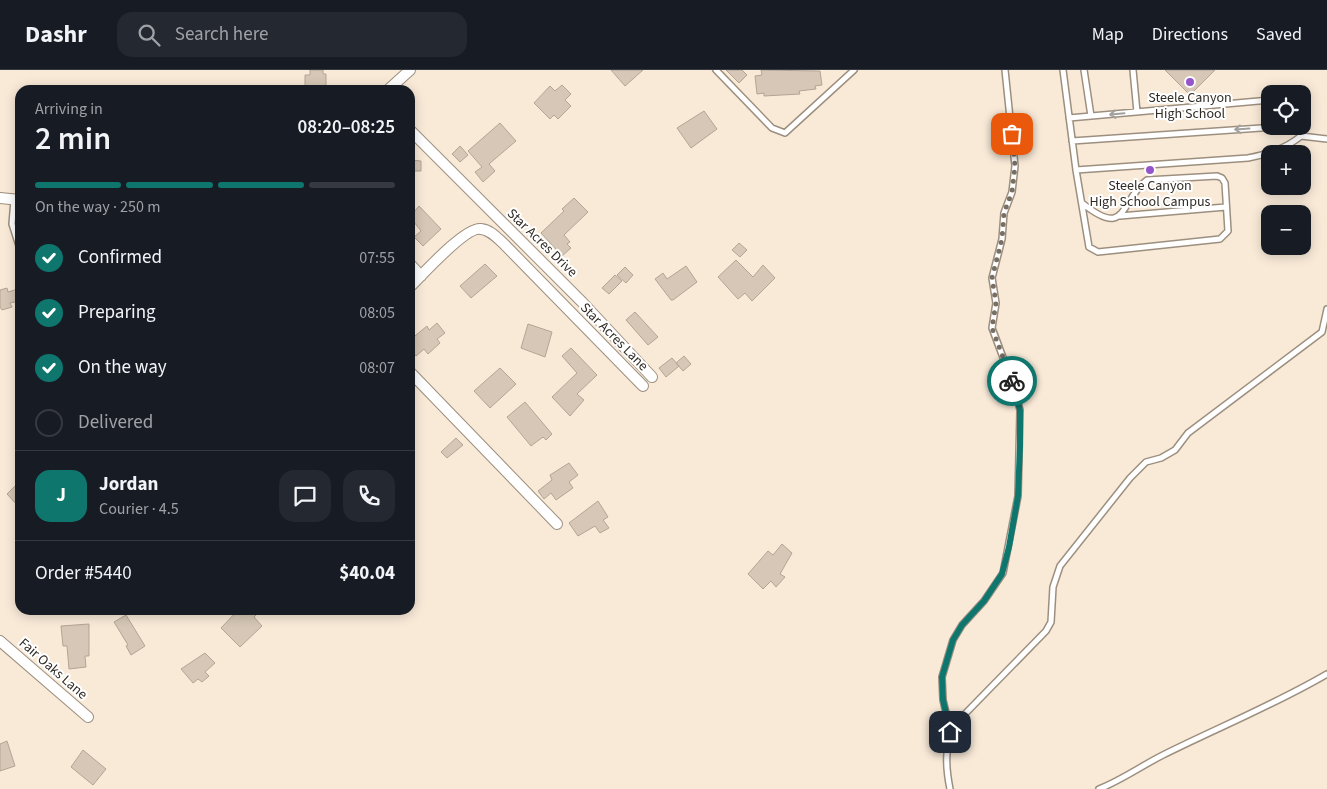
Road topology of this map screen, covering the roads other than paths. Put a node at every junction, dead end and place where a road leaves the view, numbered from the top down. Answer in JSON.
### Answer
{"nodes":[{"id":1,"x":410,"y":70,"type":"edge"},
{"id":2,"x":716,"y":70,"type":"edge"},
{"id":3,"x":854,"y":70,"type":"edge"},
{"id":4,"x":1005,"y":70,"type":"edge"},
{"id":5,"x":1063,"y":70,"type":"edge"},
{"id":6,"x":1084,"y":70,"type":"edge"},
{"id":7,"x":1133,"y":70,"type":"edge"},
{"id":8,"x":394,"y":85,"type":"edge"},
{"id":9,"x":1261,"y":101,"type":"edge"},
{"id":10,"x":1137,"y":112,"type":"junction"},
{"id":11,"x":1091,"y":116,"type":"junction"},
{"id":12,"x":1069,"y":118,"type":"junction"},
{"id":13,"x":1261,"y":128,"type":"edge"},
{"id":14,"x":415,"y":135,"type":"edge"},
{"id":15,"x":1301,"y":136,"type":"joint"},
{"id":16,"x":1327,"y":139,"type":"edge"},
{"id":17,"x":1072,"y":141,"type":"junction"},
{"id":18,"x":1076,"y":170,"type":"junction"},
{"id":19,"x":0,"y":198,"type":"edge"},
{"id":20,"x":15,"y":199,"type":"edge"},
{"id":21,"x":1082,"y":203,"type":"junction"},
{"id":22,"x":1226,"y":207,"type":"junction"},
{"id":23,"x":15,"y":209,"type":"edge"},
{"id":24,"x":1119,"y":216,"type":"junction"},
{"id":25,"x":15,"y":233,"type":"edge"},
{"id":26,"x":415,"y":269,"type":"edge"},
{"id":27,"x":421,"y":276,"type":"junction"},
{"id":28,"x":415,"y":282,"type":"edge"},
{"id":29,"x":1327,"y":309,"type":"edge"},
{"id":30,"x":415,"y":377,"type":"edge"},
{"id":31,"x":652,"y":377,"type":"dead end"},
{"id":32,"x":643,"y":386,"type":"dead end"},
{"id":33,"x":557,"y":524,"type":"dead end"},
{"id":34,"x":0,"y":641,"type":"edge"},
{"id":35,"x":1327,"y":674,"type":"edge"},
{"id":36,"x":88,"y":717,"type":"dead end"},
{"id":37,"x":959,"y":720,"type":"junction"},
{"id":38,"x":950,"y":789,"type":"edge"},
{"id":39,"x":1099,"y":789,"type":"edge"}],
"edges":[{"from":1,"to":8,"type":"street"},
{"from":2,"to":3,"type":"lane"},
{"from":4,"to":37,"type":"lane"},
{"from":5,"to":12,"type":"lane"},
{"from":6,"to":11,"type":"lane"},
{"from":7,"to":10,"type":"lane"},
{"from":9,"to":10,"type":"lane"},
{"from":10,"to":11,"type":"lane","one_way":true},
{"from":11,"to":12,"type":"lane"},
{"from":12,"to":17,"type":"lane"},
{"from":13,"to":17,"type":"lane","one_way":true},
{"from":14,"to":31,"type":"street","name":"Star Acres Drive"},
{"from":15,"to":16,"type":"lane"},
{"from":15,"to":18,"type":"lane"},
{"from":17,"to":18,"type":"lane"},
{"from":18,"to":21,"type":"lane"},
{"from":19,"to":20,"type":"street"},
{"from":21,"to":22,"type":"lane"},
{"from":21,"to":24,"type":"lane"},
{"from":22,"to":24,"type":"lane"},
{"from":22,"to":24,"type":"lane"},
{"from":23,"to":25,"type":"lane"},
{"from":26,"to":27,"type":"street"},
{"from":27,"to":28,"type":"street","name":"Star Acres Lane"},
{"from":27,"to":32,"type":"street","name":"Star Acres Lane"},
{"from":29,"to":37,"type":"lane"},
{"from":30,"to":33,"type":"street"},
{"from":34,"to":36,"type":"street","name":"Fair Oaks Lane"},
{"from":35,"to":39,"type":"lane"},
{"from":37,"to":38,"type":"lane"}]}
